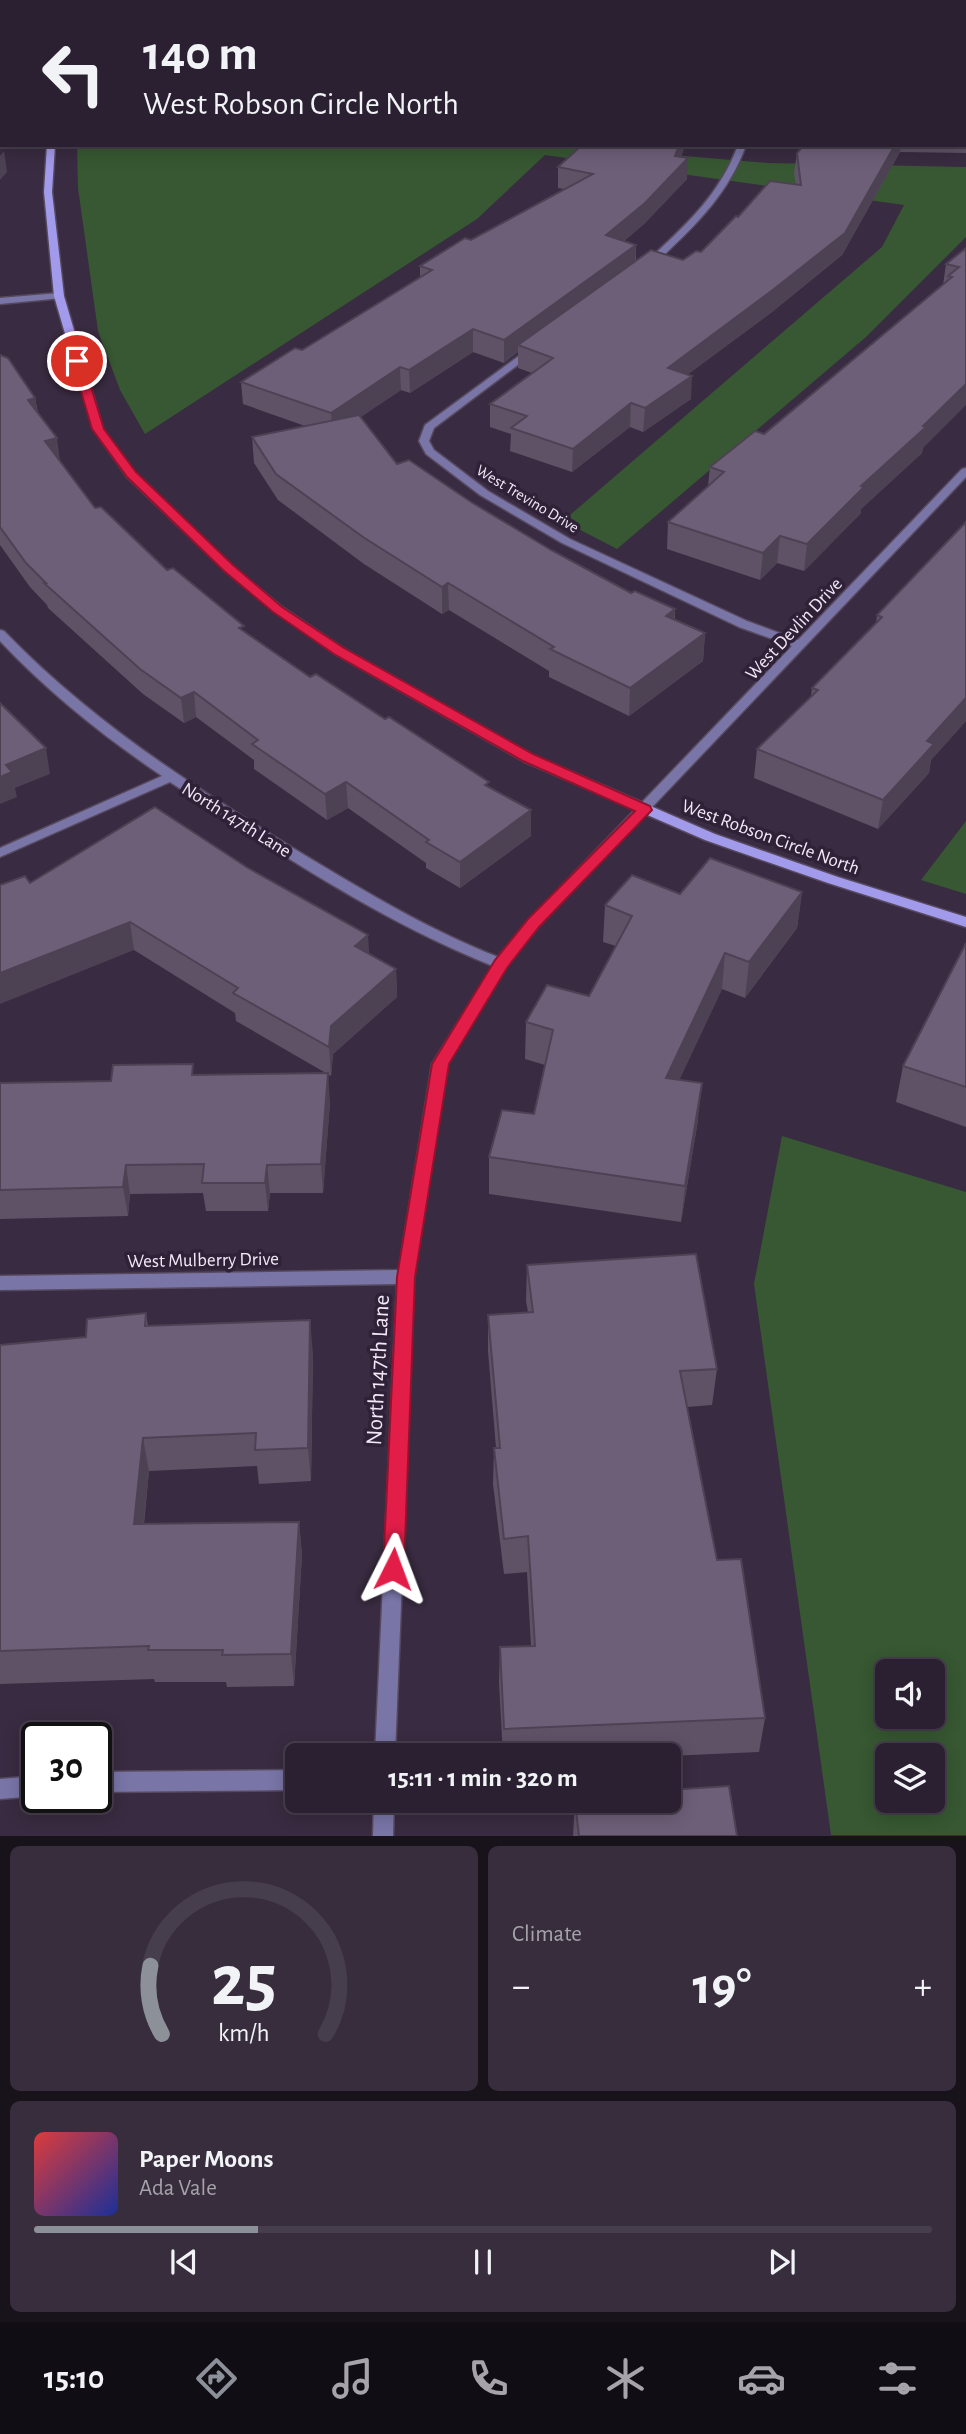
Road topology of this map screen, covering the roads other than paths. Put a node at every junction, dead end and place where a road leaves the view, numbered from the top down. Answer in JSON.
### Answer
{"nodes":[{"id":1,"x":51,"y":147,"type":"edge"},
{"id":2,"x":741,"y":147,"type":"edge"},
{"id":3,"x":638,"y":273,"type":"edge"},
{"id":4,"x":59,"y":296,"type":"junction"},
{"id":5,"x":0,"y":301,"type":"edge"},
{"id":6,"x":548,"y":338,"type":"edge"},
{"id":7,"x":966,"y":471,"type":"edge"},
{"id":8,"x":0,"y":634,"type":"edge"},
{"id":9,"x":801,"y":645,"type":"junction"},
{"id":10,"x":169,"y":778,"type":"junction"},
{"id":11,"x":645,"y":810,"type":"junction"},
{"id":12,"x":0,"y":853,"type":"edge"},
{"id":13,"x":966,"y":922,"type":"edge"},
{"id":14,"x":501,"y":964,"type":"junction"},
{"id":15,"x":406,"y":1277,"type":"junction"},
{"id":16,"x":0,"y":1283,"type":"edge"},
{"id":17,"x":386,"y":1743,"type":"edge"},
{"id":18,"x":285,"y":1780,"type":"edge"},
{"id":19,"x":112,"y":1782,"type":"edge"},
{"id":20,"x":21,"y":1787,"type":"edge"},
{"id":21,"x":0,"y":1789,"type":"edge"},
{"id":22,"x":384,"y":1813,"type":"edge"},
{"id":23,"x":383,"y":1836,"type":"edge"}],
"edges":[{"from":1,"to":4,"type":"street","name":"West Robson Circle North"},
{"from":2,"to":3,"type":"street"},
{"from":4,"to":5,"type":"street"},
{"from":4,"to":11,"type":"street","name":"West Robson Circle North"},
{"from":6,"to":9,"type":"street","name":"West Trevino Drive"},
{"from":7,"to":9,"type":"street","name":"West Devlin Drive"},
{"from":8,"to":10,"type":"street","name":"North 147th Lane"},
{"from":9,"to":11,"type":"street","name":"West Devlin Drive"},
{"from":10,"to":12,"type":"street"},
{"from":10,"to":14,"type":"street","name":"North 147th Lane"},
{"from":11,"to":13,"type":"street","name":"West Robson Circle North"},
{"from":11,"to":14,"type":"street","name":"North 147th Lane"},
{"from":14,"to":15,"type":"street","name":"North 147th Lane"},
{"from":15,"to":16,"type":"street","name":"West Mulberry Drive"},
{"from":15,"to":17,"type":"street","name":"North 147th Lane"},
{"from":18,"to":19,"type":"street"},
{"from":20,"to":21,"type":"street"},
{"from":22,"to":23,"type":"street"}]}
